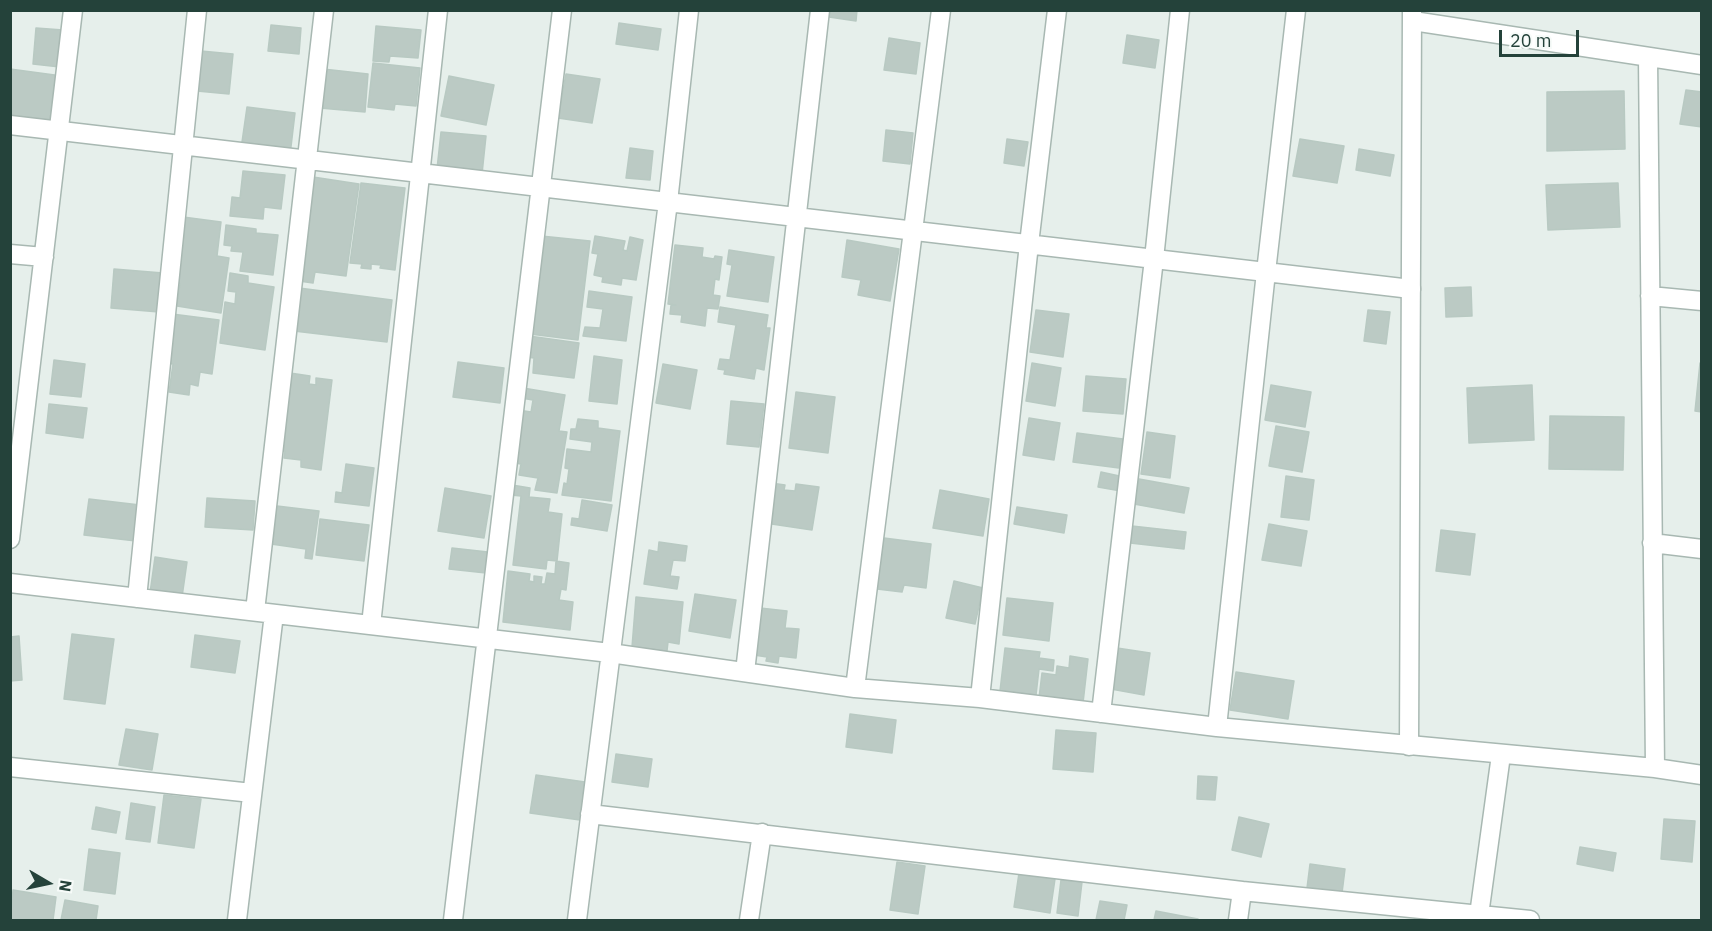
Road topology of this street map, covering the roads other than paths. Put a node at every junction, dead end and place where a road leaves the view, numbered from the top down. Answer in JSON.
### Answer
{"nodes":[{"id":1,"x":73,"y":10,"type":"edge"},
{"id":2,"x":197,"y":10,"type":"edge"},
{"id":3,"x":324,"y":10,"type":"edge"},
{"id":4,"x":438,"y":10,"type":"edge"},
{"id":5,"x":562,"y":10,"type":"edge"},
{"id":6,"x":689,"y":10,"type":"edge"},
{"id":7,"x":820,"y":10,"type":"edge"},
{"id":8,"x":941,"y":10,"type":"edge"},
{"id":9,"x":1057,"y":10,"type":"edge"},
{"id":10,"x":1180,"y":10,"type":"edge"},
{"id":11,"x":1296,"y":10,"type":"edge"},
{"id":12,"x":1412,"y":16,"type":"edge"},
{"id":13,"x":1648,"y":57,"type":"junction"},
{"id":14,"x":1701,"y":65,"type":"edge"},
{"id":15,"x":10,"y":125,"type":"edge"},
{"id":16,"x":59,"y":131,"type":"junction"},
{"id":17,"x":183,"y":145,"type":"junction"},
{"id":18,"x":307,"y":160,"type":"junction"},
{"id":19,"x":420,"y":173,"type":"junction"},
{"id":20,"x":542,"y":187,"type":"junction"},
{"id":21,"x":668,"y":202,"type":"junction"},
{"id":22,"x":796,"y":217,"type":"junction"},
{"id":23,"x":914,"y":231,"type":"junction"},
{"id":24,"x":1029,"y":244,"type":"junction"},
{"id":25,"x":10,"y":254,"type":"edge"},
{"id":26,"x":44,"y":257,"type":"junction"},
{"id":27,"x":1154,"y":259,"type":"junction"},
{"id":28,"x":1266,"y":272,"type":"junction"},
{"id":29,"x":1411,"y":289,"type":"junction"},
{"id":30,"x":1650,"y":296,"type":"junction"},
{"id":31,"x":1701,"y":301,"type":"edge"},
{"id":32,"x":16,"y":450,"type":"edge"},
{"id":33,"x":10,"y":539,"type":"edge"},
{"id":34,"x":1652,"y":543,"type":"junction"},
{"id":35,"x":1701,"y":549,"type":"edge"},
{"id":36,"x":10,"y":583,"type":"edge"},
{"id":37,"x":137,"y":598,"type":"junction"},
{"id":38,"x":255,"y":612,"type":"junction"},
{"id":39,"x":274,"y":614,"type":"junction"},
{"id":40,"x":371,"y":625,"type":"junction"},
{"id":41,"x":487,"y":638,"type":"junction"},
{"id":42,"x":610,"y":652,"type":"junction"},
{"id":43,"x":745,"y":672,"type":"junction"},
{"id":44,"x":855,"y":688,"type":"junction"},
{"id":45,"x":980,"y":698,"type":"junction"},
{"id":46,"x":1101,"y":713,"type":"junction"},
{"id":47,"x":1217,"y":727,"type":"junction"},
{"id":48,"x":1409,"y":746,"type":"junction"},
{"id":49,"x":1501,"y":755,"type":"junction"},
{"id":50,"x":10,"y":767,"type":"edge"},
{"id":51,"x":1655,"y":768,"type":"junction"},
{"id":52,"x":1701,"y":775,"type":"edge"},
{"id":53,"x":252,"y":793,"type":"junction"},
{"id":54,"x":590,"y":814,"type":"junction"},
{"id":55,"x":762,"y":833,"type":"junction"},
{"id":56,"x":1242,"y":891,"type":"junction"},
{"id":57,"x":1479,"y":915,"type":"junction"},
{"id":58,"x":237,"y":921,"type":"edge"},
{"id":59,"x":453,"y":921,"type":"edge"},
{"id":60,"x":577,"y":921,"type":"edge"},
{"id":61,"x":749,"y":921,"type":"edge"},
{"id":62,"x":1238,"y":921,"type":"edge"},
{"id":63,"x":1530,"y":921,"type":"edge"}],
"edges":[{"from":1,"to":16,"type":"street"},
{"from":2,"to":17,"type":"street"},
{"from":3,"to":18,"type":"street"},
{"from":4,"to":19,"type":"street"},
{"from":5,"to":20,"type":"street"},
{"from":6,"to":21,"type":"street"},
{"from":7,"to":22,"type":"street"},
{"from":8,"to":23,"type":"street"},
{"from":9,"to":24,"type":"street"},
{"from":10,"to":27,"type":"street"},
{"from":11,"to":28,"type":"street"},
{"from":12,"to":13,"type":"street"},
{"from":12,"to":29,"type":"street"},
{"from":13,"to":14,"type":"street"},
{"from":13,"to":30,"type":"street"},
{"from":15,"to":16,"type":"street"},
{"from":16,"to":17,"type":"street"},
{"from":16,"to":26,"type":"street"},
{"from":17,"to":18,"type":"street"},
{"from":17,"to":37,"type":"street"},
{"from":18,"to":19,"type":"street"},
{"from":18,"to":38,"type":"street"},
{"from":19,"to":20,"type":"street"},
{"from":19,"to":40,"type":"street"},
{"from":20,"to":21,"type":"street"},
{"from":20,"to":41,"type":"street"},
{"from":21,"to":22,"type":"street"},
{"from":21,"to":42,"type":"street"},
{"from":22,"to":23,"type":"street"},
{"from":22,"to":43,"type":"street"},
{"from":23,"to":24,"type":"street"},
{"from":23,"to":44,"type":"street"},
{"from":24,"to":27,"type":"street"},
{"from":24,"to":45,"type":"street"},
{"from":25,"to":26,"type":"street"},
{"from":26,"to":32,"type":"street"},
{"from":27,"to":28,"type":"street"},
{"from":27,"to":46,"type":"street"},
{"from":28,"to":29,"type":"street"},
{"from":28,"to":47,"type":"street"},
{"from":29,"to":48,"type":"street"},
{"from":30,"to":31,"type":"street"},
{"from":30,"to":34,"type":"street"},
{"from":32,"to":33,"type":"street"},
{"from":34,"to":35,"type":"street"},
{"from":34,"to":51,"type":"street"},
{"from":36,"to":37,"type":"street"},
{"from":37,"to":38,"type":"street"},
{"from":38,"to":39,"type":"street"},
{"from":39,"to":40,"type":"street"},
{"from":39,"to":53,"type":"street"},
{"from":40,"to":41,"type":"street"},
{"from":41,"to":42,"type":"street"},
{"from":41,"to":59,"type":"street"},
{"from":42,"to":43,"type":"street"},
{"from":42,"to":54,"type":"street"},
{"from":43,"to":44,"type":"street"},
{"from":44,"to":45,"type":"street"},
{"from":45,"to":46,"type":"street"},
{"from":46,"to":47,"type":"street"},
{"from":47,"to":48,"type":"street"},
{"from":48,"to":49,"type":"street"},
{"from":49,"to":51,"type":"street"},
{"from":49,"to":57,"type":"street"},
{"from":50,"to":53,"type":"street"},
{"from":51,"to":52,"type":"street"},
{"from":53,"to":58,"type":"street"},
{"from":54,"to":55,"type":"street"},
{"from":54,"to":60,"type":"street"},
{"from":55,"to":56,"type":"street"},
{"from":55,"to":61,"type":"street"},
{"from":56,"to":57,"type":"street"},
{"from":56,"to":62,"type":"street"},
{"from":57,"to":63,"type":"street"}]}
